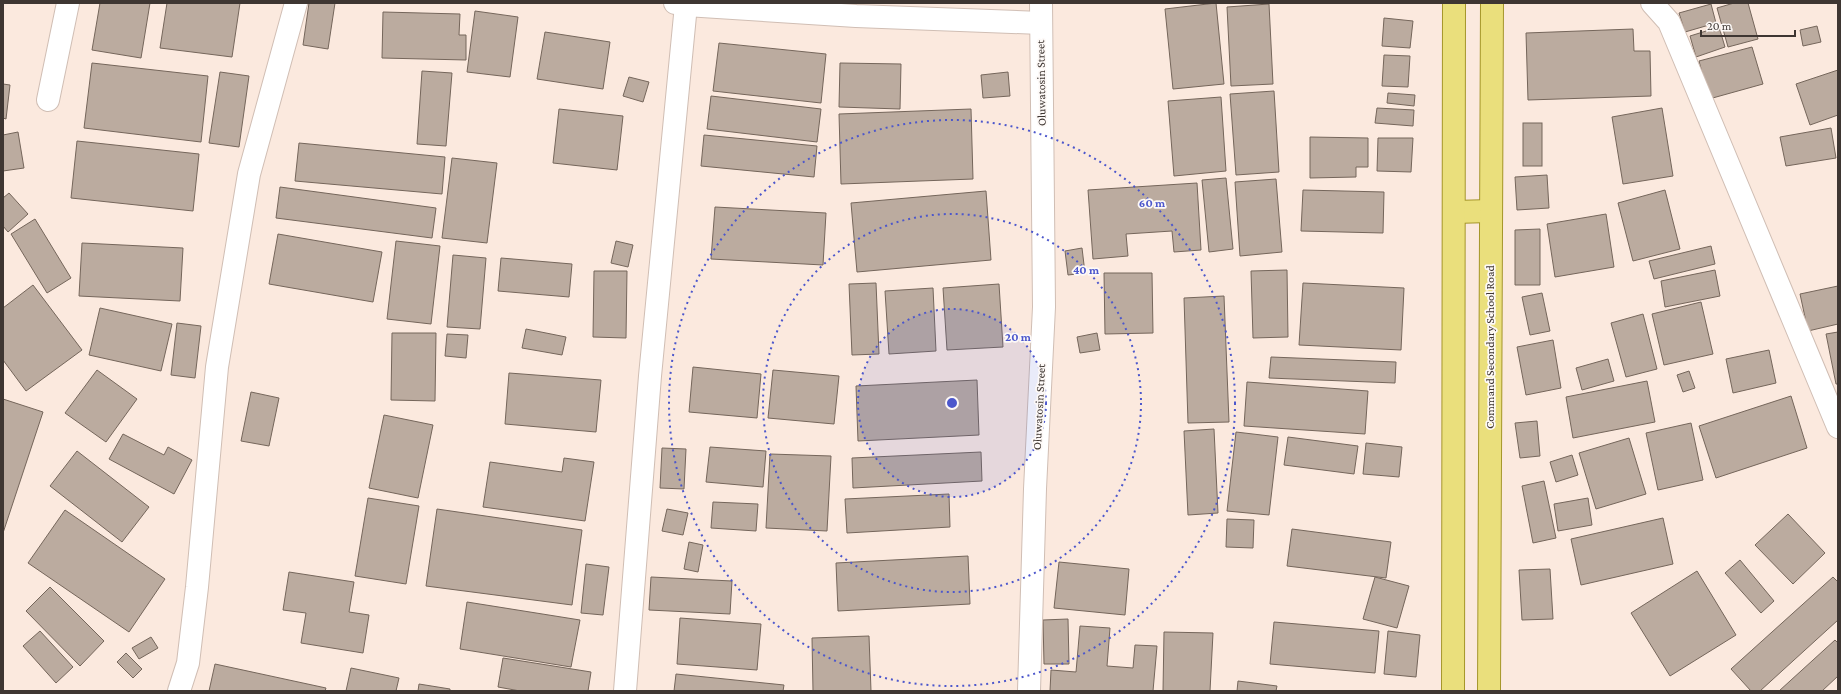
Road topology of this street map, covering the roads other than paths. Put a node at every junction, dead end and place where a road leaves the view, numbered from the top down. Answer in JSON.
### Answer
{"nodes":[{"id":1,"x":68,"y":3,"type":"edge"},
{"id":2,"x":296,"y":3,"type":"edge"},
{"id":3,"x":1454,"y":3,"type":"edge"},
{"id":4,"x":1492,"y":3,"type":"edge"},
{"id":5,"x":1652,"y":3,"type":"edge"},
{"id":6,"x":681,"y":4,"type":"edge"},
{"id":7,"x":1041,"y":13,"type":"edge"},
{"id":8,"x":48,"y":100,"type":"dead end"},
{"id":9,"x":1491,"y":211,"type":"junction"},
{"id":10,"x":1454,"y":212,"type":"junction"},
{"id":11,"x":1838,"y":428,"type":"edge"},
{"id":12,"x":179,"y":691,"type":"edge"},
{"id":13,"x":625,"y":691,"type":"edge"},
{"id":14,"x":1029,"y":691,"type":"edge"},
{"id":15,"x":1453,"y":691,"type":"edge"},
{"id":16,"x":1489,"y":691,"type":"edge"}],
"edges":[{"from":1,"to":8,"type":"street"},
{"from":2,"to":12,"type":"street"},
{"from":3,"to":10,"type":"main road"},
{"from":4,"to":9,"type":"main road","name":"Command Secondary School Road"},
{"from":5,"to":11,"type":"street"},
{"from":6,"to":7,"type":"street"},
{"from":6,"to":13,"type":"street"},
{"from":7,"to":14,"type":"street","name":"Oluwatosin Street"},
{"from":9,"to":10,"type":"main road"},
{"from":9,"to":16,"type":"main road","name":"Command Secondary School Road"},
{"from":10,"to":15,"type":"main road"}]}
